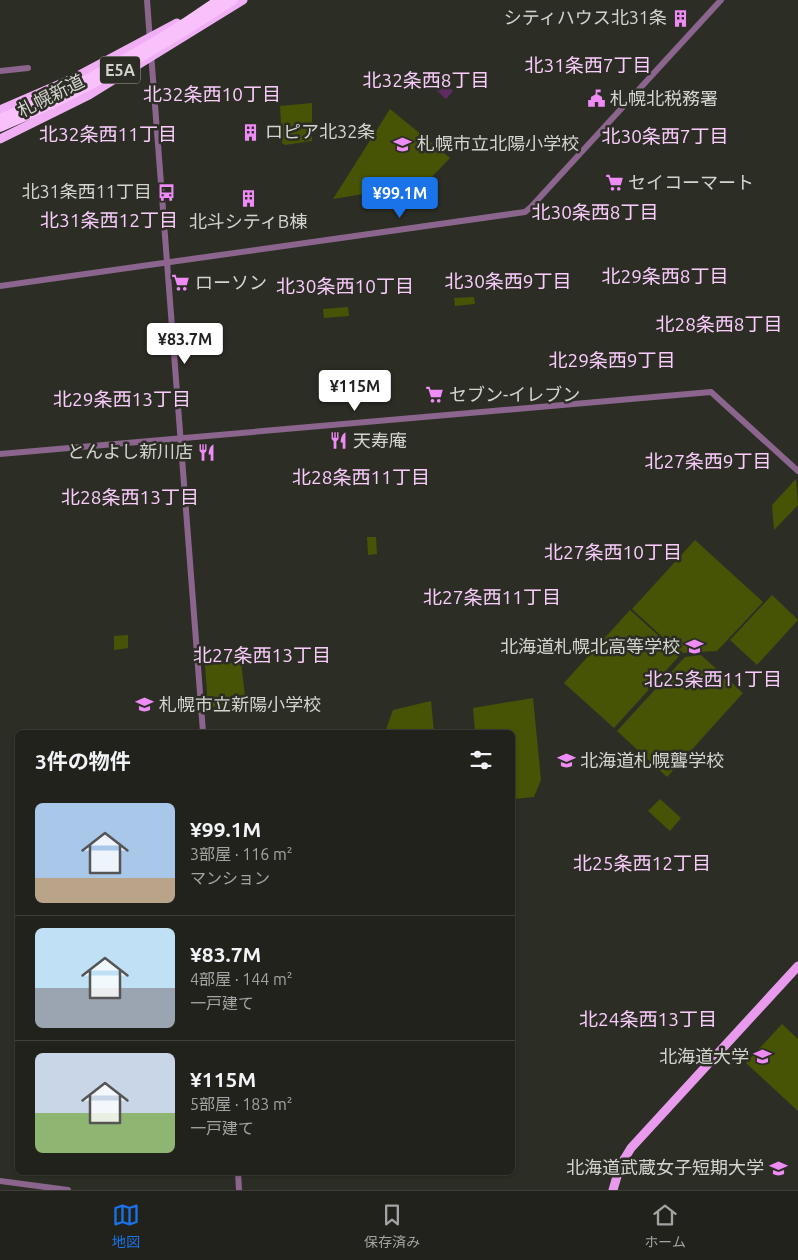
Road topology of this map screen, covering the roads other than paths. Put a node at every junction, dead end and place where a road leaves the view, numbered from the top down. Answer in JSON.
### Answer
{"nodes":[{"id":1,"x":147,"y":0,"type":"edge"},
{"id":2,"x":213,"y":0,"type":"edge"},
{"id":3,"x":219,"y":0,"type":"edge"},
{"id":4,"x":233,"y":0,"type":"edge"},
{"id":5,"x":243,"y":0,"type":"edge"},
{"id":6,"x":721,"y":0,"type":"edge"},
{"id":7,"x":150,"y":38,"type":"junction"},
{"id":8,"x":152,"y":59,"type":"junction"},
{"id":9,"x":28,"y":68,"type":"dead end"},
{"id":10,"x":0,"y":71,"type":"edge"},
{"id":11,"x":3,"y":108,"type":"edge"},
{"id":12,"x":0,"y":119,"type":"edge"},
{"id":13,"x":0,"y":127,"type":"edge"},
{"id":14,"x":0,"y":139,"type":"edge"},
{"id":15,"x":168,"y":263,"type":"junction"},
{"id":16,"x":0,"y":286,"type":"edge"},
{"id":17,"x":180,"y":438,"type":"junction"},
{"id":18,"x":0,"y":454,"type":"edge"},
{"id":19,"x":798,"y":471,"type":"edge"},
{"id":20,"x":203,"y":730,"type":"edge"},
{"id":21,"x":798,"y":966,"type":"edge"},
{"id":22,"x":238,"y":1175,"type":"edge"},
{"id":23,"x":0,"y":1181,"type":"edge"},
{"id":24,"x":68,"y":1190,"type":"edge"},
{"id":25,"x":239,"y":1190,"type":"edge"},
{"id":26,"x":613,"y":1190,"type":"edge"}],
"edges":[{"from":1,"to":7,"type":"street"},
{"from":2,"to":7,"type":"highway","name":"札幌新道"},
{"from":3,"to":12,"type":"highway","number":"E5A","bridge":true},
{"from":4,"to":13,"type":"highway","number":"E5A","bridge":true},
{"from":5,"to":8,"type":"highway","name":"札幌新道"},
{"from":6,"to":15,"type":"street"},
{"from":7,"to":8,"type":"street"},
{"from":7,"to":11,"type":"highway","name":"札幌新道"},
{"from":8,"to":14,"type":"highway","name":"札幌新道"},
{"from":8,"to":15,"type":"street"},
{"from":9,"to":10,"type":"street"},
{"from":15,"to":16,"type":"street"},
{"from":15,"to":17,"type":"street"},
{"from":17,"to":18,"type":"street"},
{"from":17,"to":19,"type":"street"},
{"from":17,"to":20,"type":"street"},
{"from":21,"to":26,"type":"main road"},
{"from":22,"to":25,"type":"street"},
{"from":23,"to":24,"type":"street"}]}
